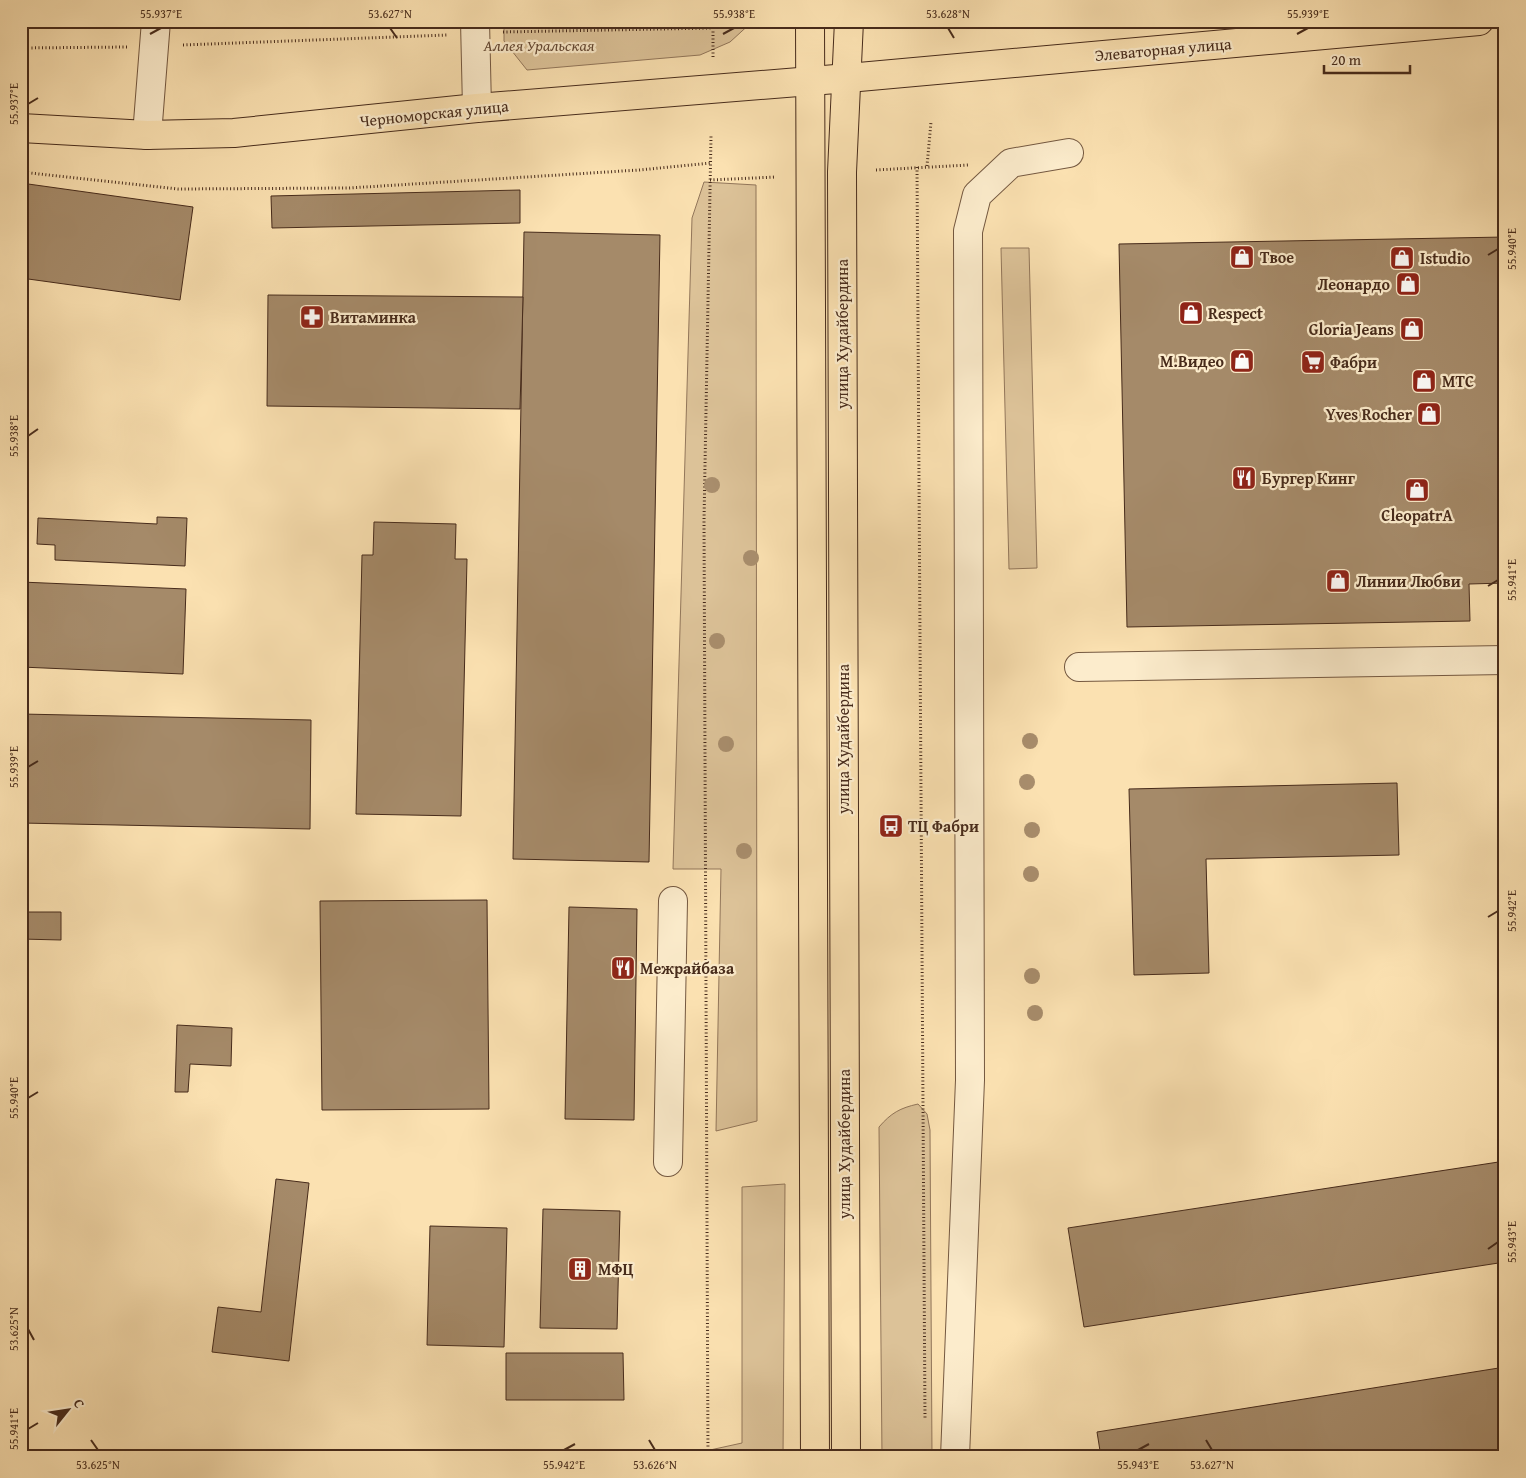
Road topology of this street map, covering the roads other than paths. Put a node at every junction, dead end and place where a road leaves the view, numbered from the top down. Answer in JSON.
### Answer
{"nodes":[{"id":1,"x":810,"y":21,"type":"edge"},
{"id":2,"x":849,"y":21,"type":"edge"},
{"id":3,"x":1479,"y":21,"type":"edge"},
{"id":4,"x":465,"y":28,"type":"edge"},
{"id":5,"x":155,"y":34,"type":"edge"},
{"id":6,"x":848,"y":78,"type":"junction"},
{"id":7,"x":809,"y":81,"type":"junction"},
{"id":8,"x":476,"y":108,"type":"junction"},
{"id":9,"x":21,"y":128,"type":"edge"},
{"id":10,"x":147,"y":136,"type":"junction"},
{"id":11,"x":1069,"y":153,"type":"dead end"},
{"id":12,"x":1505,"y":660,"type":"edge"},
{"id":13,"x":1079,"y":667,"type":"dead end"},
{"id":14,"x":673,"y":901,"type":"dead end"},
{"id":15,"x":668,"y":1162,"type":"dead end"},
{"id":16,"x":816,"y":1457,"type":"edge"},
{"id":17,"x":846,"y":1457,"type":"edge"},
{"id":18,"x":955,"y":1457,"type":"edge"}],
"edges":[{"from":1,"to":7,"type":"main road","name":"улица Худайбердина"},
{"from":2,"to":6,"type":"main road","name":"улица Худайбердина"},
{"from":3,"to":6,"type":"main road","name":"Элеваторная улица"},
{"from":4,"to":8,"type":"lane"},
{"from":5,"to":10,"type":"lane"},
{"from":6,"to":7,"type":"main road","name":"Черноморская улица"},
{"from":6,"to":17,"type":"main road","name":"улица Худайбердина"},
{"from":7,"to":8,"type":"main road","name":"Черноморская улица"},
{"from":7,"to":16,"type":"main road","name":"улица Худайбердина"},
{"from":8,"to":10,"type":"main road","name":"Черноморская улица"},
{"from":9,"to":10,"type":"main road","name":"Черноморская улица"},
{"from":11,"to":18,"type":"lane"},
{"from":12,"to":13,"type":"lane"},
{"from":14,"to":15,"type":"lane"}]}
